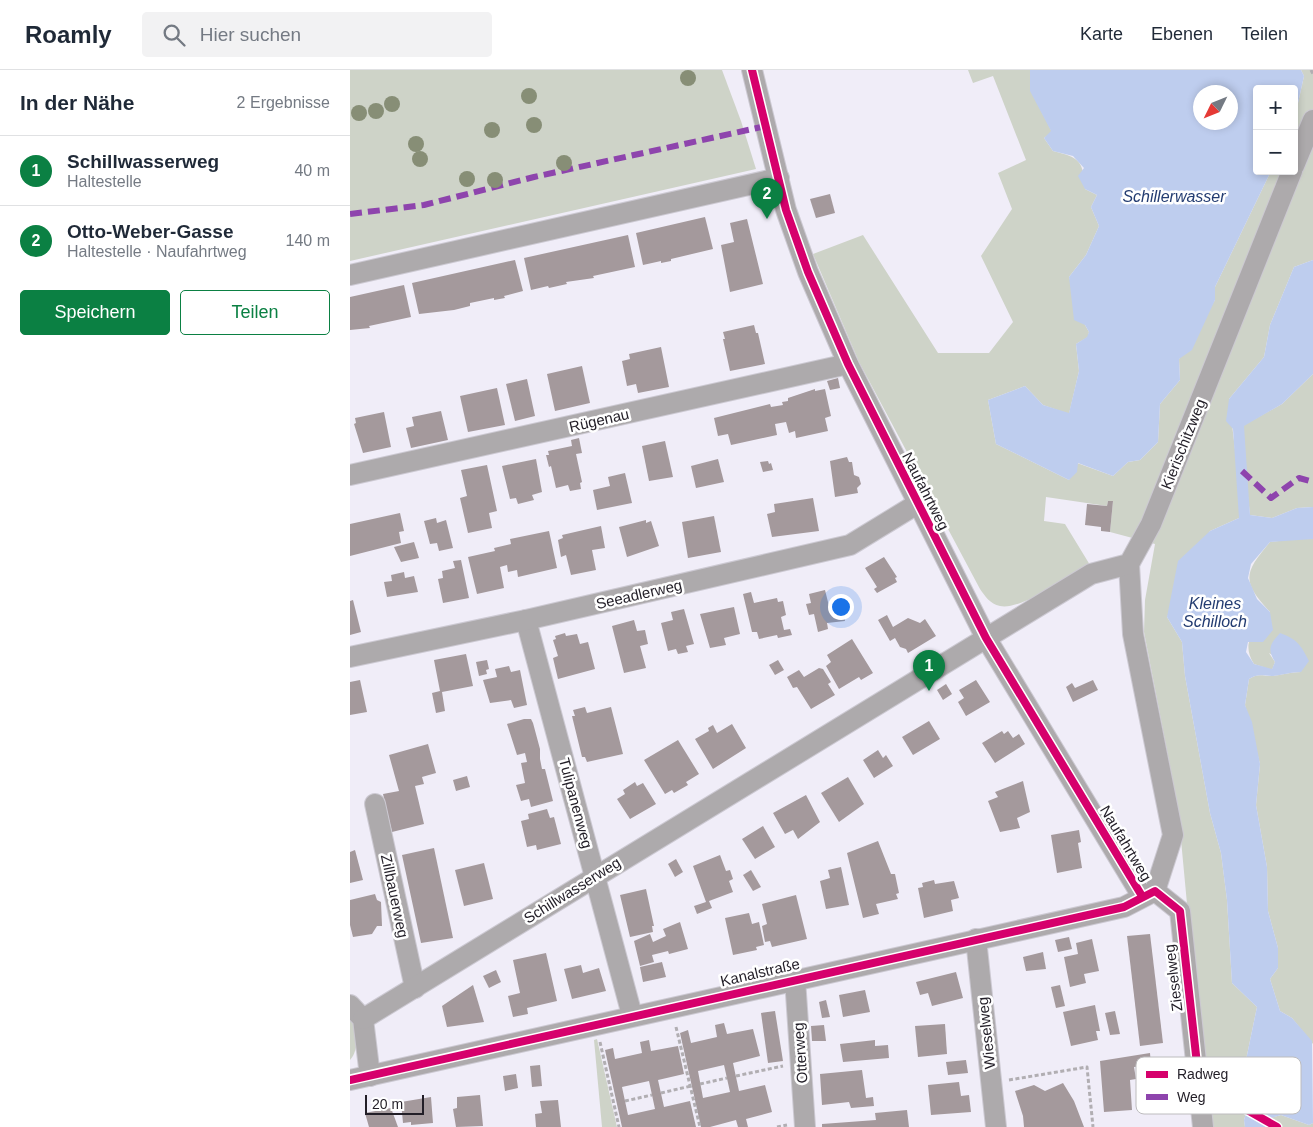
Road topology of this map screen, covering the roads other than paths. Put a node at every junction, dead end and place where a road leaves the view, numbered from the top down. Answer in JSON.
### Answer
{"nodes":[{"id":1,"x":752,"y":70,"type":"edge"},
{"id":2,"x":1313,"y":120,"type":"edge"},
{"id":3,"x":1298,"y":156,"type":"edge"},
{"id":4,"x":1290,"y":175,"type":"edge"},
{"id":5,"x":779,"y":178,"type":"junction"},
{"id":6,"x":350,"y":274,"type":"edge"},
{"id":7,"x":848,"y":364,"type":"junction"},
{"id":8,"x":350,"y":475,"type":"edge"},
{"id":9,"x":917,"y":504,"type":"junction"},
{"id":10,"x":1128,"y":564,"type":"junction"},
{"id":11,"x":526,"y":620,"type":"junction"},
{"id":12,"x":986,"y":638,"type":"junction"},
{"id":13,"x":350,"y":657,"type":"edge"},
{"id":14,"x":375,"y":804,"type":"dead end"},
{"id":15,"x":595,"y":875,"type":"junction"},
{"id":16,"x":1148,"y":894,"type":"junction"},
{"id":17,"x":976,"y":939,"type":"junction"},
{"id":18,"x":795,"y":979,"type":"junction"},
{"id":19,"x":415,"y":988,"type":"junction"},
{"id":20,"x":357,"y":1012,"type":"edge"},
{"id":21,"x":632,"y":1015,"type":"junction"},
{"id":22,"x":1196,"y":1057,"type":"edge"},
{"id":23,"x":370,"y":1076,"type":"junction"},
{"id":24,"x":350,"y":1080,"type":"edge"},
{"id":25,"x":1202,"y":1114,"type":"edge"},
{"id":26,"x":805,"y":1127,"type":"edge"},
{"id":27,"x":996,"y":1127,"type":"edge"},
{"id":28,"x":1203,"y":1127,"type":"edge"}],
"edges":[{"from":1,"to":5,"type":"street","name":"Naufahrtweg"},
{"from":2,"to":3,"type":"street"},
{"from":4,"to":10,"type":"street","name":"Kierischitzweg"},
{"from":5,"to":6,"type":"street"},
{"from":5,"to":7,"type":"street","name":"Naufahrtweg"},
{"from":7,"to":8,"type":"street","name":"Rügenau"},
{"from":7,"to":9,"type":"street","name":"Naufahrtweg"},
{"from":9,"to":11,"type":"street","name":"Seeadlerweg"},
{"from":9,"to":12,"type":"street","name":"Naufahrtweg"},
{"from":10,"to":12,"type":"street"},
{"from":10,"to":16,"type":"street"},
{"from":11,"to":13,"type":"street","name":"Seeadlerweg"},
{"from":11,"to":15,"type":"street","name":"Tulipanenweg"},
{"from":12,"to":15,"type":"street","name":"Schillwasserweg"},
{"from":12,"to":16,"type":"street","name":"Naufahrtweg"},
{"from":14,"to":19,"type":"street","name":"Zillbauerweg"},
{"from":15,"to":19,"type":"street","name":"Schillwasserweg"},
{"from":15,"to":21,"type":"street","name":"Tulipanenweg"},
{"from":16,"to":17,"type":"street","name":"Kanalstraße"},
{"from":16,"to":22,"type":"street","name":"Zieselweg"},
{"from":17,"to":18,"type":"street","name":"Kanalstraße"},
{"from":17,"to":27,"type":"street","name":"Wieselweg"},
{"from":18,"to":21,"type":"street","name":"Kanalstraße"},
{"from":18,"to":26,"type":"street","name":"Otterweg"},
{"from":19,"to":20,"type":"street","name":"Schillwasserweg"},
{"from":20,"to":23,"type":"street"},
{"from":21,"to":23,"type":"street","name":"Kanalstraße"},
{"from":23,"to":24,"type":"street","name":"Kanalstraße"},
{"from":25,"to":28,"type":"street","name":"Zieselweg"}]}
